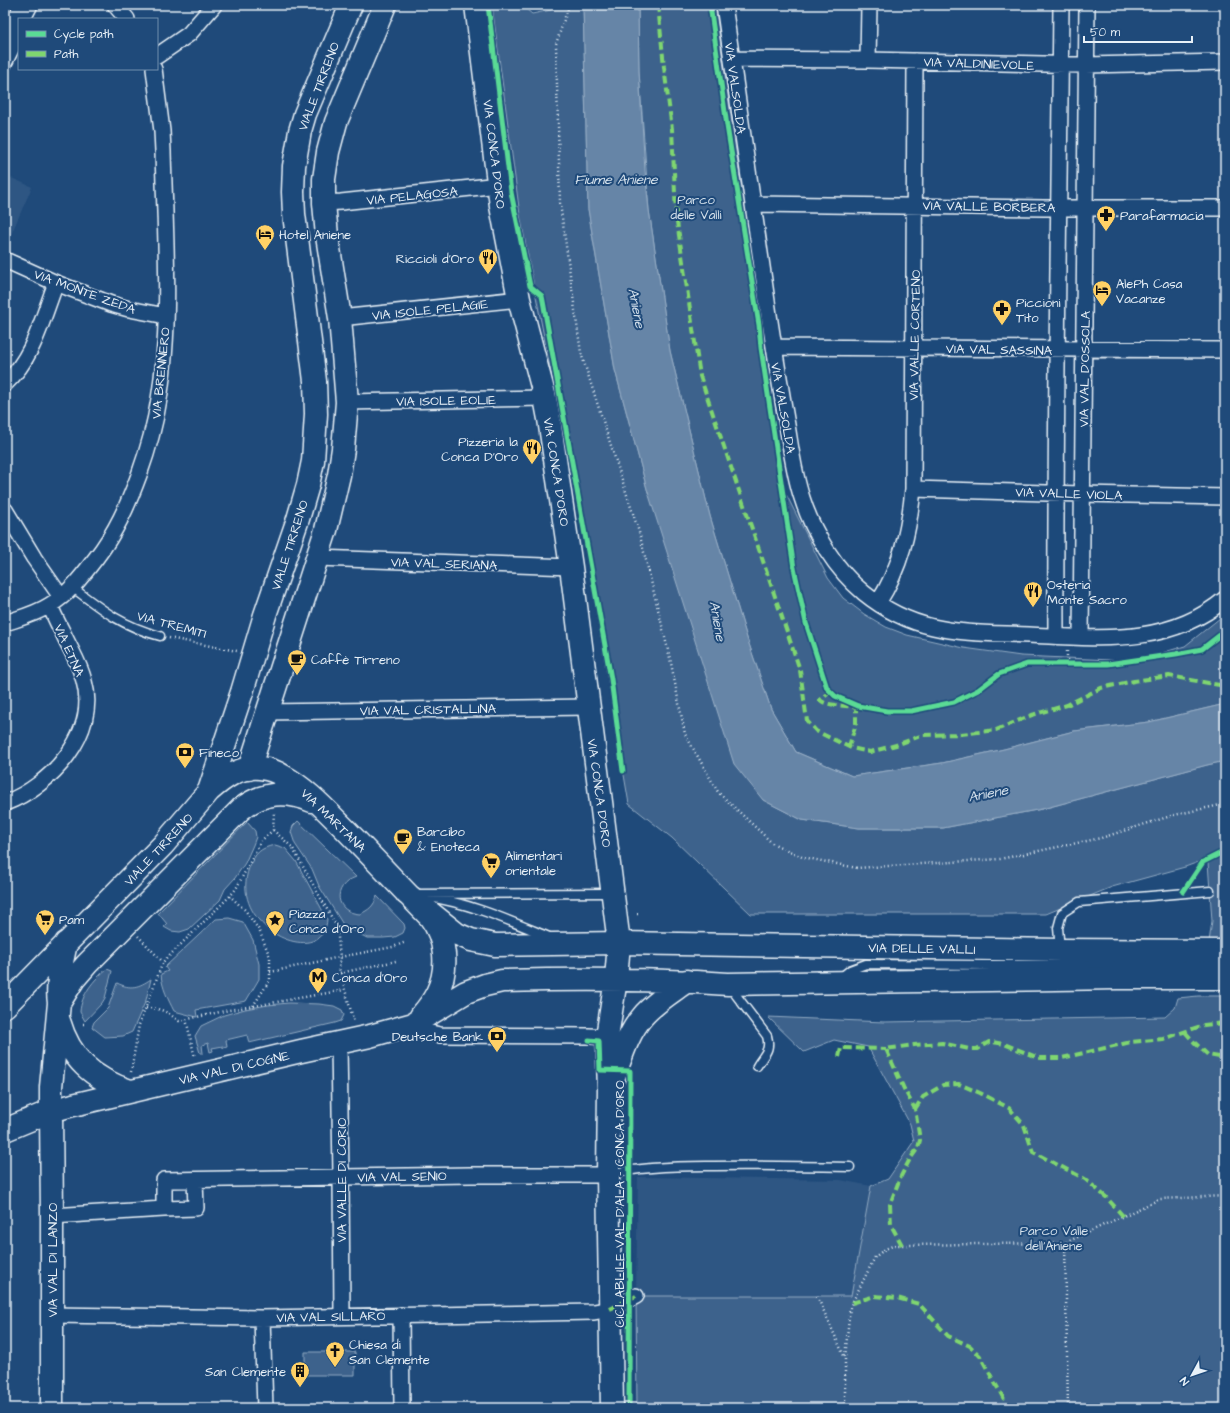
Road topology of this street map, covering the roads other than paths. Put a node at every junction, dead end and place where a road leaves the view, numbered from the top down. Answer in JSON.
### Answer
{"nodes":[{"id":1,"x":26,"y":5,"type":"edge"},
{"id":2,"x":115,"y":5,"type":"edge"},
{"id":3,"x":214,"y":5,"type":"edge"},
{"id":4,"x":351,"y":5,"type":"edge"},
{"id":5,"x":384,"y":5,"type":"edge"},
{"id":6,"x":476,"y":5,"type":"edge"},
{"id":7,"x":724,"y":5,"type":"edge"},
{"id":8,"x":869,"y":5,"type":"edge"},
{"id":9,"x":1061,"y":5,"type":"edge"},
{"id":10,"x":1087,"y":5,"type":"edge"},
{"id":11,"x":20,"y":18,"type":"edge"},
{"id":12,"x":126,"y":18,"type":"edge"},
{"id":13,"x":18,"y":22,"type":"edge"},
{"id":14,"x":10,"y":39,"type":"edge"},
{"id":15,"x":158,"y":55,"type":"edge"},
{"id":16,"x":732,"y":59,"type":"junction"},
{"id":17,"x":868,"y":60,"type":"junction"},
{"id":18,"x":915,"y":61,"type":"junction"},
{"id":19,"x":1225,"y":62,"type":"edge"},
{"id":20,"x":1060,"y":65,"type":"junction"},
{"id":21,"x":1086,"y":65,"type":"junction"},
{"id":22,"x":5,"y":69,"type":"edge"},
{"id":23,"x":154,"y":70,"type":"edge"},
{"id":24,"x":499,"y":185,"type":"junction"},
{"id":25,"x":324,"y":203,"type":"junction"},
{"id":26,"x":754,"y":204,"type":"junction"},
{"id":27,"x":915,"y":206,"type":"junction"},
{"id":28,"x":1059,"y":207,"type":"junction"},
{"id":29,"x":1085,"y":207,"type":"junction"},
{"id":30,"x":1225,"y":208,"type":"edge"},
{"id":31,"x":5,"y":260,"type":"edge"},
{"id":32,"x":56,"y":283,"type":"junction"},
{"id":33,"x":519,"y":299,"type":"junction"},
{"id":34,"x":166,"y":316,"type":"junction"},
{"id":35,"x":340,"y":318,"type":"junction"},
{"id":36,"x":774,"y":347,"type":"junction"},
{"id":37,"x":913,"y":348,"type":"junction"},
{"id":38,"x":1058,"y":350,"type":"junction"},
{"id":39,"x":1084,"y":350,"type":"junction"},
{"id":40,"x":1225,"y":350,"type":"edge"},
{"id":41,"x":5,"y":384,"type":"edge"},
{"id":42,"x":545,"y":398,"type":"junction"},
{"id":43,"x":347,"y":402,"type":"junction"},
{"id":44,"x":913,"y":489,"type":"junction"},
{"id":45,"x":1055,"y":493,"type":"junction"},
{"id":46,"x":1082,"y":494,"type":"junction"},
{"id":47,"x":1225,"y":497,"type":"edge"},
{"id":48,"x":5,"y":510,"type":"edge"},
{"id":49,"x":317,"y":558,"type":"junction"},
{"id":50,"x":571,"y":567,"type":"junction"},
{"id":51,"x":61,"y":597,"type":"junction"},
{"id":52,"x":1225,"y":599,"type":"edge"},
{"id":53,"x":878,"y":603,"type":"junction"},
{"id":54,"x":5,"y":623,"type":"edge"},
{"id":55,"x":160,"y":636,"type":"road end"},
{"id":56,"x":1056,"y":636,"type":"junction"},
{"id":57,"x":1081,"y":637,"type":"junction"},
{"id":58,"x":588,"y":707,"type":"junction"},
{"id":59,"x":267,"y":712,"type":"junction"},
{"id":60,"x":248,"y":768,"type":"junction"},
{"id":61,"x":209,"y":791,"type":"junction"},
{"id":62,"x":5,"y":804,"type":"edge"},
{"id":63,"x":321,"y":805,"type":"junction"},
{"id":64,"x":1210,"y":891,"type":"dead end"},
{"id":65,"x":613,"y":893,"type":"junction"},
{"id":66,"x":407,"y":894,"type":"junction"},
{"id":67,"x":66,"y":943,"type":"junction"},
{"id":68,"x":619,"y":943,"type":"junction"},
{"id":69,"x":564,"y":944,"type":"junction"},
{"id":70,"x":1060,"y":950,"type":"junction"},
{"id":71,"x":1225,"y":951,"type":"edge"},
{"id":72,"x":1225,"y":966,"type":"edge"},
{"id":73,"x":1225,"y":978,"type":"edge"},
{"id":74,"x":616,"y":979,"type":"junction"},
{"id":75,"x":687,"y":981,"type":"junction"},
{"id":76,"x":833,"y":983,"type":"junction"},
{"id":77,"x":728,"y":984,"type":"junction"},
{"id":78,"x":5,"y":1006,"type":"edge"},
{"id":79,"x":58,"y":1008,"type":"junction"},
{"id":80,"x":413,"y":1024,"type":"junction"},
{"id":81,"x":607,"y":1037,"type":"junction"},
{"id":82,"x":339,"y":1044,"type":"junction"},
{"id":83,"x":757,"y":1066,"type":"dead end"},
{"id":84,"x":130,"y":1081,"type":"junction"},
{"id":85,"x":609,"y":1088,"type":"junction"},
{"id":86,"x":50,"y":1111,"type":"junction"},
{"id":87,"x":5,"y":1130,"type":"edge"},
{"id":88,"x":850,"y":1167,"type":"dead end"},
{"id":89,"x":608,"y":1174,"type":"junction"},
{"id":90,"x":341,"y":1176,"type":"junction"},
{"id":91,"x":195,"y":1180,"type":"junction"},
{"id":92,"x":164,"y":1209,"type":"junction"},
{"id":93,"x":52,"y":1216,"type":"junction"},
{"id":94,"x":636,"y":1296,"type":"dead end"},
{"id":95,"x":610,"y":1309,"type":"junction"},
{"id":96,"x":52,"y":1315,"type":"junction"},
{"id":97,"x":400,"y":1315,"type":"junction"},
{"id":98,"x":342,"y":1316,"type":"junction"},
{"id":99,"x":262,"y":1318,"type":"junction"},
{"id":100,"x":52,"y":1408,"type":"edge"},
{"id":101,"x":264,"y":1408,"type":"edge"},
{"id":102,"x":402,"y":1408,"type":"edge"},
{"id":103,"x":612,"y":1408,"type":"edge"}],
"edges":[{"from":1,"to":11,"type":"street"},
{"from":2,"to":12,"type":"street"},
{"from":3,"to":15,"type":"street"},
{"from":4,"to":61,"type":"street","name":"VIALE TIRRENO"},
{"from":5,"to":25,"type":"street"},
{"from":6,"to":24,"type":"street","name":"VIA CONCA D'ORO"},
{"from":7,"to":16,"type":"street","name":"VIA VALSOLDA"},
{"from":8,"to":17,"type":"street"},
{"from":9,"to":20,"type":"street","name":"VIA VAL D'OSSOLA"},
{"from":10,"to":21,"type":"street","name":"VIA VAL D'OSSOLA"},
{"from":13,"to":14,"type":"street"},
{"from":14,"to":22,"type":"lane"},
{"from":16,"to":17,"type":"street","name":"VIA VALDINIEVOLE"},
{"from":16,"to":26,"type":"street","name":"VIA VALSOLDA"},
{"from":17,"to":18,"type":"street","name":"VIA VALDINIEVOLE"},
{"from":18,"to":20,"type":"street","name":"VIA VALDINIEVOLE"},
{"from":18,"to":27,"type":"street","name":"VIA VALLE CORTENO"},
{"from":19,"to":21,"type":"street","name":"VIA VALDINIEVOLE"},
{"from":20,"to":21,"type":"street","name":"VIA VALDINIEVOLE"},
{"from":20,"to":28,"type":"street","name":"VIA VAL D'OSSOLA"},
{"from":21,"to":29,"type":"street","name":"VIA VAL D'OSSOLA"},
{"from":23,"to":34,"type":"street","name":"VIA BRENNERO"},
{"from":24,"to":25,"type":"street","name":"VIA PELAGOSA"},
{"from":24,"to":33,"type":"street","name":"VIA CONCA D'ORO"},
{"from":25,"to":35,"type":"street"},
{"from":26,"to":27,"type":"street","name":"VIA VALLE BORBERA"},
{"from":26,"to":36,"type":"street","name":"VIA VALSOLDA"},
{"from":27,"to":28,"type":"street","name":"VIA VALLE BORBERA"},
{"from":27,"to":37,"type":"street","name":"VIA VALLE CORTENO"},
{"from":28,"to":29,"type":"street","name":"VIA VALLE BORBERA"},
{"from":28,"to":38,"type":"street","name":"VIA VAL D'OSSOLA"},
{"from":29,"to":30,"type":"street","name":"VIA VALLE BORBERA"},
{"from":29,"to":39,"type":"street","name":"VIA VAL D'OSSOLA"},
{"from":31,"to":32,"type":"street","name":"VIA MONTE ZEDA"},
{"from":32,"to":34,"type":"street","name":"VIA MONTE ZEDA"},
{"from":32,"to":41,"type":"street"},
{"from":33,"to":35,"type":"street","name":"VIA ISOLE PELAGIE"},
{"from":33,"to":42,"type":"street","name":"VIA CONCA D'ORO"},
{"from":34,"to":51,"type":"street","name":"VIA BRENNERO"},
{"from":35,"to":43,"type":"street"},
{"from":36,"to":37,"type":"street","name":"VIA VAL SASSINA"},
{"from":36,"to":53,"type":"street","name":"VIA VALSOLDA"},
{"from":37,"to":38,"type":"street","name":"VIA VAL SASSINA"},
{"from":37,"to":44,"type":"street","name":"VIA VALLE CORTENO"},
{"from":38,"to":39,"type":"street","name":"VIA VAL SASSINA"},
{"from":38,"to":45,"type":"street","name":"VIA VAL D'OSSOLA"},
{"from":39,"to":40,"type":"street","name":"VIA VAL SASSINA"},
{"from":39,"to":46,"type":"street","name":"VIA VAL D'OSSOLA"},
{"from":42,"to":43,"type":"street","name":"VIA ISOLE EOLIE"},
{"from":42,"to":50,"type":"street","name":"VIA CONCA D'ORO"},
{"from":43,"to":49,"type":"street"},
{"from":44,"to":45,"type":"street","name":"VIA VALLE VIOLA"},
{"from":44,"to":53,"type":"street","name":"VIA VALLE CORTENO"},
{"from":45,"to":46,"type":"street","name":"VIA VALLE VIOLA"},
{"from":45,"to":56,"type":"street","name":"VIA VAL D'OSSOLA"},
{"from":46,"to":47,"type":"street","name":"VIA VALLE VIOLA"},
{"from":46,"to":57,"type":"street","name":"VIA VAL D'OSSOLA"},
{"from":48,"to":51,"type":"street","name":"VIA ETNA"},
{"from":49,"to":50,"type":"street","name":"VIA VAL SERIANA"},
{"from":49,"to":59,"type":"street"},
{"from":50,"to":58,"type":"street","name":"VIA CONCA D'ORO"},
{"from":51,"to":54,"type":"street","name":"VIA BRENNERO"},
{"from":51,"to":55,"type":"lane","name":"VIA TREMITI"},
{"from":51,"to":62,"type":"street","name":"VIA ETNA"},
{"from":52,"to":57,"type":"street","name":"VIA VALSOLDA"},
{"from":53,"to":56,"type":"street","name":"VIA VALSOLDA"},
{"from":56,"to":57,"type":"street","name":"VIA VALSOLDA"},
{"from":58,"to":59,"type":"street","name":"VIA VAL CRISTALLINA"},
{"from":58,"to":65,"type":"street","name":"VIA CONCA D'ORO"},
{"from":59,"to":60,"type":"street"},
{"from":60,"to":61,"type":"street"},
{"from":60,"to":63,"type":"street","name":"VIA MARTANA"},
{"from":61,"to":67,"type":"street","name":"VIALE TIRRENO"},
{"from":63,"to":66,"type":"street","name":"VIA MARTANA"},
{"from":63,"to":79,"type":"street"},
{"from":64,"to":70,"type":"lane"},
{"from":65,"to":66,"type":"lane"},
{"from":65,"to":68,"type":"street","name":"VIA CONCA D'ORO"},
{"from":66,"to":69,"type":"lane"},
{"from":66,"to":69,"type":"street"},
{"from":66,"to":80,"type":"street"},
{"from":67,"to":78,"type":"street","name":"VIALE TIRRENO"},
{"from":67,"to":79,"type":"street"},
{"from":68,"to":69,"type":"street"},
{"from":68,"to":70,"type":"street","name":"VIA DELLE VALLI"},
{"from":68,"to":74,"type":"street"},
{"from":70,"to":71,"type":"street","name":"VIA DELLE VALLI"},
{"from":72,"to":76,"type":"lane","name":"VIA DELLE VALLI"},
{"from":73,"to":76,"type":"street"},
{"from":74,"to":75,"type":"street"},
{"from":74,"to":80,"type":"street"},
{"from":74,"to":81,"type":"street"},
{"from":75,"to":77,"type":"street"},
{"from":75,"to":85,"type":"street"},
{"from":76,"to":77,"type":"street"},
{"from":77,"to":83,"type":"lane"},
{"from":79,"to":84,"type":"street"},
{"from":79,"to":86,"type":"street","name":"VIA VAL DI LANZO"},
{"from":80,"to":81,"type":"street"},
{"from":80,"to":82,"type":"street"},
{"from":81,"to":85,"type":"street"},
{"from":82,"to":84,"type":"street","name":"VIA VAL DI COGNE"},
{"from":82,"to":90,"type":"street","name":"VIA VALLE DI CORIO"},
{"from":84,"to":86,"type":"street"},
{"from":85,"to":89,"type":"street"},
{"from":86,"to":87,"type":"street"},
{"from":86,"to":93,"type":"street","name":"VIA VAL DI LANZO"},
{"from":88,"to":89,"type":"lane"},
{"from":89,"to":90,"type":"street","name":"VIA VAL SENIO"},
{"from":89,"to":95,"type":"street"},
{"from":90,"to":91,"type":"street","name":"VIA VAL SENIO"},
{"from":90,"to":98,"type":"street","name":"VIA VALLE DI CORIO"},
{"from":91,"to":92,"type":"street","name":"VIA VAL SENIO"},
{"from":91,"to":92,"type":"street"},
{"from":92,"to":93,"type":"street"},
{"from":93,"to":96,"type":"street","name":"VIA VAL DI LANZO"},
{"from":94,"to":95,"type":"street","name":"VIA VAL SILLARO"},
{"from":95,"to":97,"type":"street","name":"VIA VAL SILLARO"},
{"from":95,"to":103,"type":"street"},
{"from":96,"to":99,"type":"street","name":"VIA VAL SILLARO"},
{"from":96,"to":100,"type":"street","name":"VIA VAL DI LANZO"},
{"from":97,"to":98,"type":"street","name":"VIA VAL SILLARO"},
{"from":97,"to":102,"type":"street"},
{"from":98,"to":99,"type":"street","name":"VIA VAL SILLARO"},
{"from":99,"to":101,"type":"street"}]}
